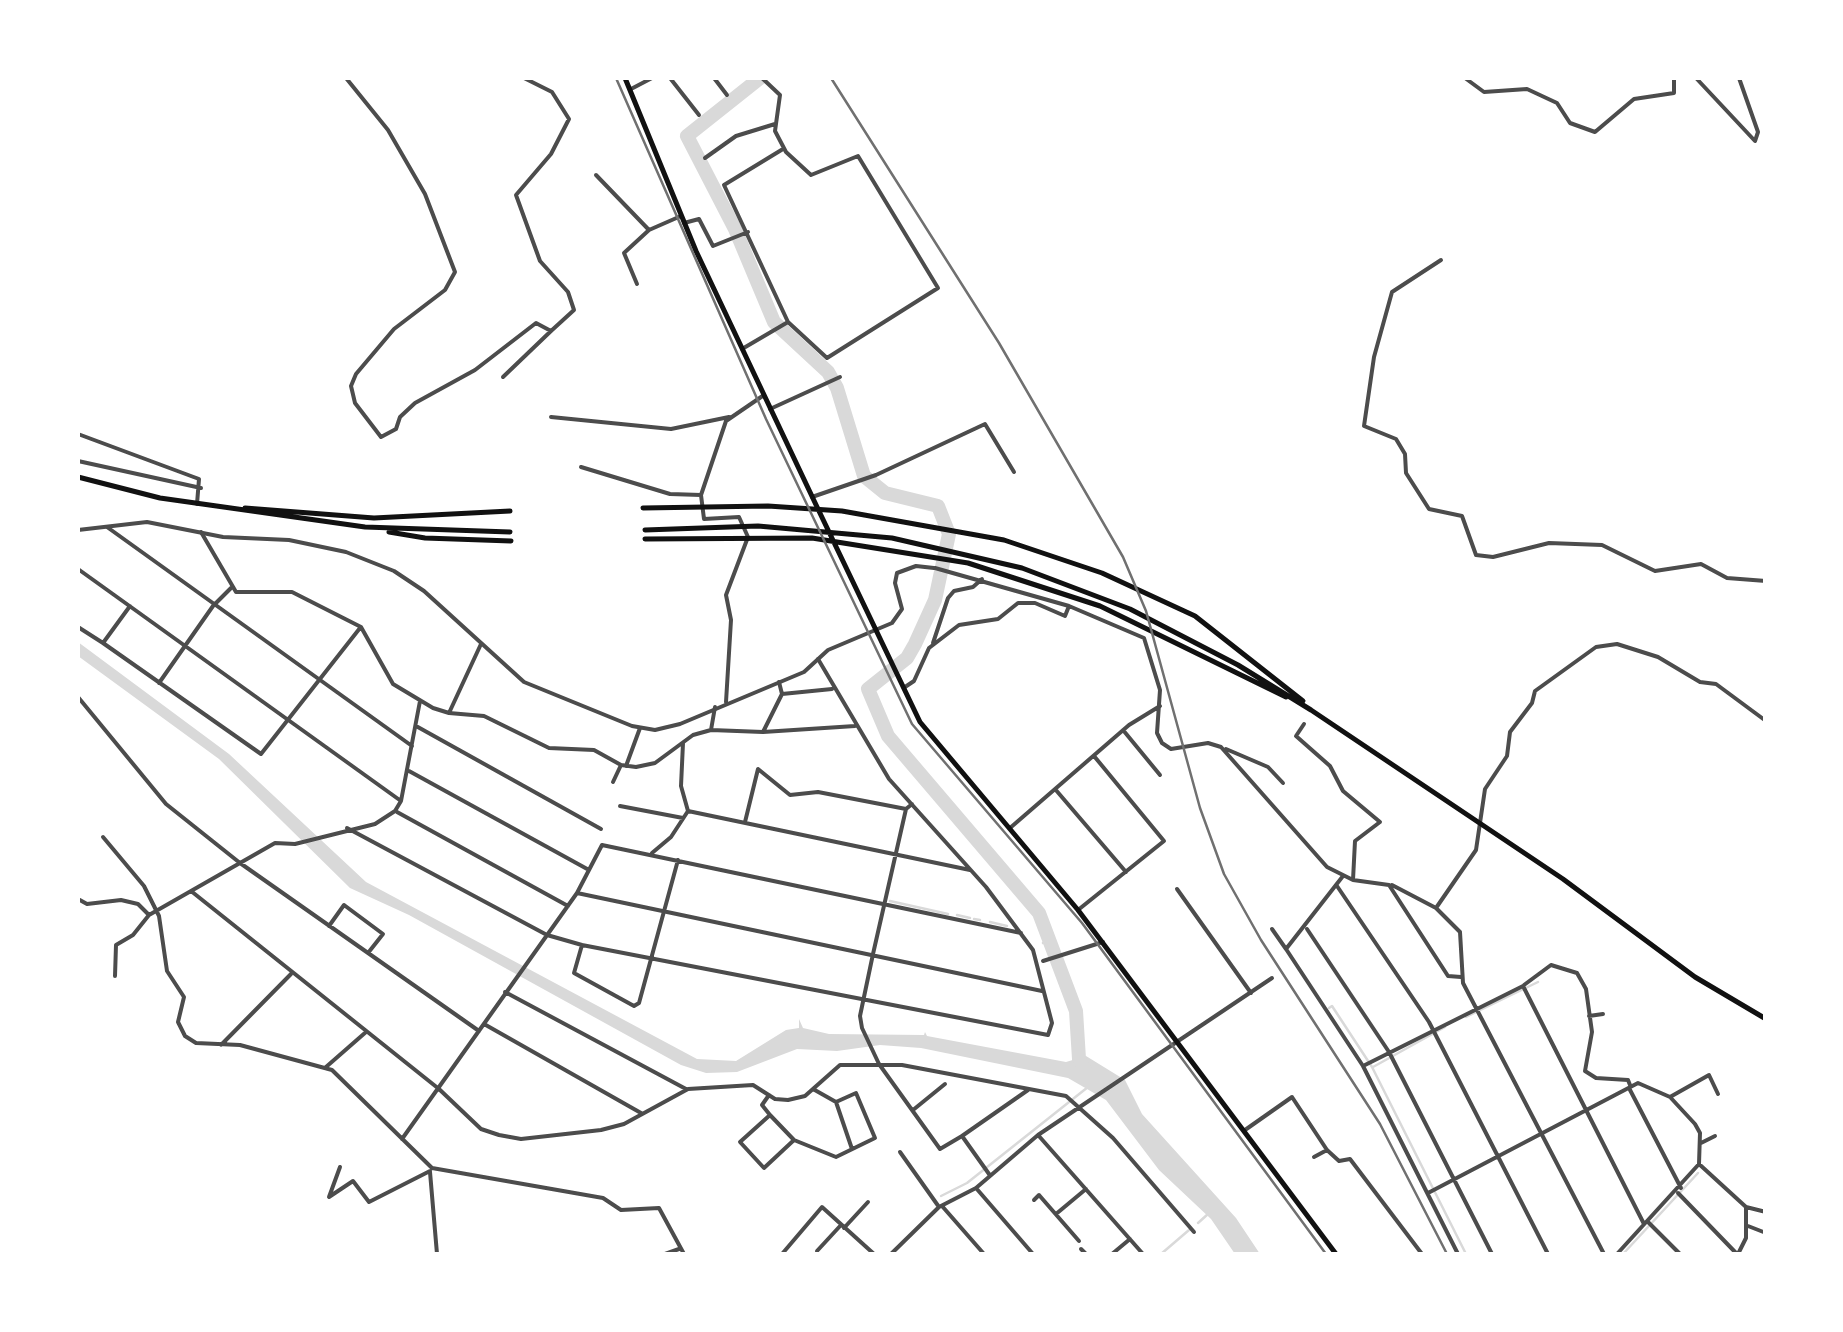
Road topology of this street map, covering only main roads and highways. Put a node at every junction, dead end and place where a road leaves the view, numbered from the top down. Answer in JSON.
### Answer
{"nodes":[{"id":1,"x":625,"y":78,"type":"edge"},
{"id":2,"x":78,"y":478,"type":"edge"},
{"id":3,"x":198,"y":504,"type":"junction"},
{"id":4,"x":644,"y":508,"type":"dead end"},
{"id":5,"x":818,"y":509,"type":"junction"},
{"id":6,"x":510,"y":512,"type":"dead end"},
{"id":7,"x":365,"y":528,"type":"junction"},
{"id":8,"x":645,"y":530,"type":"dead end"},
{"id":9,"x":510,"y":532,"type":"dead end"},
{"id":10,"x":645,"y":539,"type":"dead end"},
{"id":11,"x":832,"y":540,"type":"junction"},
{"id":12,"x":511,"y":541,"type":"dead end"},
{"id":13,"x":1311,"y":710,"type":"junction"},
{"id":14,"x":1766,"y":1020,"type":"edge"},
{"id":15,"x":1336,"y":1254,"type":"edge"}],
"edges":[{"from":1,"to":5,"type":"main road"},
{"from":2,"to":3,"type":"main road"},
{"from":3,"to":6,"type":"main road"},
{"from":3,"to":7,"type":"main road"},
{"from":4,"to":5,"type":"main road"},
{"from":5,"to":11,"type":"main road"},
{"from":5,"to":13,"type":"main road"},
{"from":7,"to":9,"type":"main road"},
{"from":7,"to":12,"type":"main road"},
{"from":8,"to":13,"type":"main road"},
{"from":10,"to":11,"type":"main road"},
{"from":11,"to":13,"type":"main road"},
{"from":11,"to":15,"type":"main road"},
{"from":13,"to":14,"type":"main road"}]}
